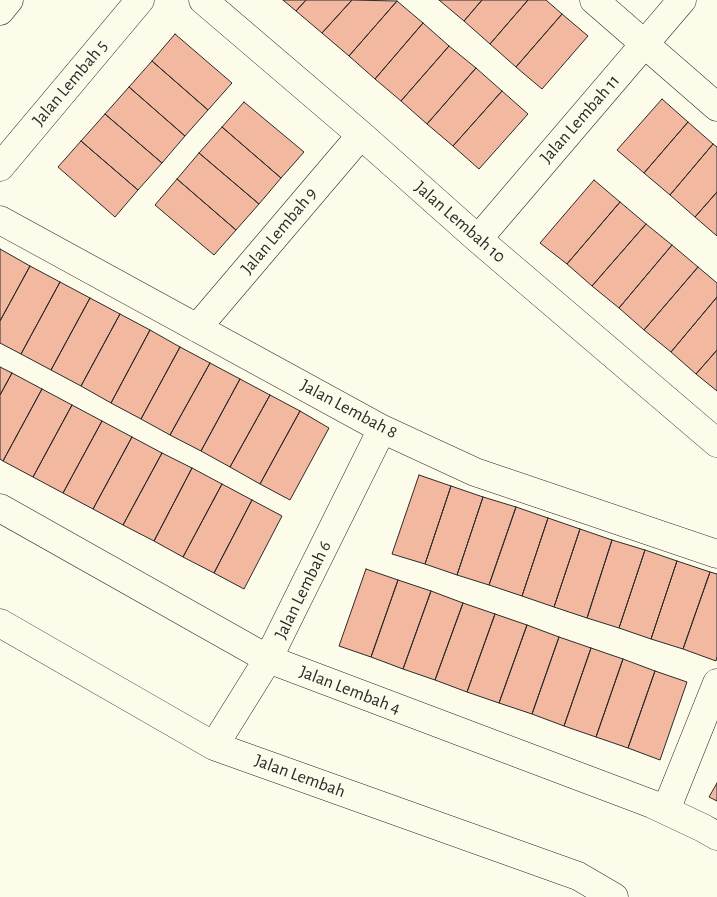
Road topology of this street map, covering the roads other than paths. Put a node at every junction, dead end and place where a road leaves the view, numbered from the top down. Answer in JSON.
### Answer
{"nodes":[{"id":1,"x":9,"y":0,"type":"edge"},
{"id":2,"x":140,"y":0,"type":"edge"},
{"id":3,"x":202,"y":0,"type":"edge"},
{"id":4,"x":594,"y":0,"type":"edge"},
{"id":5,"x":682,"y":0,"type":"edge"},
{"id":6,"x":0,"y":11,"type":"edge"},
{"id":7,"x":644,"y":44,"type":"junction"},
{"id":8,"x":717,"y":107,"type":"edge"},
{"id":9,"x":361,"y":135,"type":"junction"},
{"id":10,"x":0,"y":166,"type":"edge"},
{"id":11,"x":0,"y":220,"type":"edge"},
{"id":12,"x":478,"y":239,"type":"junction"},
{"id":13,"x":197,"y":328,"type":"junction"},
{"id":14,"x":382,"y":428,"type":"junction"},
{"id":15,"x":717,"y":443,"type":"edge"},
{"id":16,"x":0,"y":508,"type":"edge"},
{"id":17,"x":717,"y":554,"type":"edge"},
{"id":18,"x":0,"y":623,"type":"edge"},
{"id":19,"x":268,"y":659,"type":"junction"},
{"id":20,"x":717,"y":683,"type":"edge"},
{"id":21,"x":214,"y":746,"type":"junction"},
{"id":22,"x":666,"y":810,"type":"junction"},
{"id":23,"x":717,"y":836,"type":"edge"},
{"id":24,"x":614,"y":897,"type":"edge"}],
"edges":[{"from":1,"to":6,"type":"street"},
{"from":2,"to":10,"type":"street","name":"Jalan Lembah 5"},
{"from":3,"to":9,"type":"street","name":"Jalan Lembah 10"},
{"from":4,"to":7,"type":"street"},
{"from":5,"to":7,"type":"street","name":"Jalan Lembah 11"},
{"from":7,"to":8,"type":"street"},
{"from":7,"to":12,"type":"street","name":"Jalan Lembah 11"},
{"from":9,"to":12,"type":"street","name":"Jalan Lembah 10"},
{"from":9,"to":13,"type":"street","name":"Jalan Lembah 9"},
{"from":11,"to":13,"type":"street","name":"Jalan Lembah 8"},
{"from":12,"to":15,"type":"street","name":"Jalan Lembah 10"},
{"from":13,"to":14,"type":"street","name":"Jalan Lembah 8"},
{"from":14,"to":17,"type":"street","name":"Jalan Lembah 8"},
{"from":14,"to":19,"type":"street","name":"Jalan Lembah 6"},
{"from":16,"to":19,"type":"street","name":"Jalan Lembah 4"},
{"from":18,"to":21,"type":"street","name":"Jalan Lembah"},
{"from":19,"to":21,"type":"street","name":"Jalan Lembah 6"},
{"from":19,"to":22,"type":"street","name":"Jalan Lembah 4"},
{"from":20,"to":22,"type":"street"},
{"from":21,"to":24,"type":"street","name":"Jalan Lembah"},
{"from":22,"to":23,"type":"street","name":"Jalan Lembah 4"}]}
